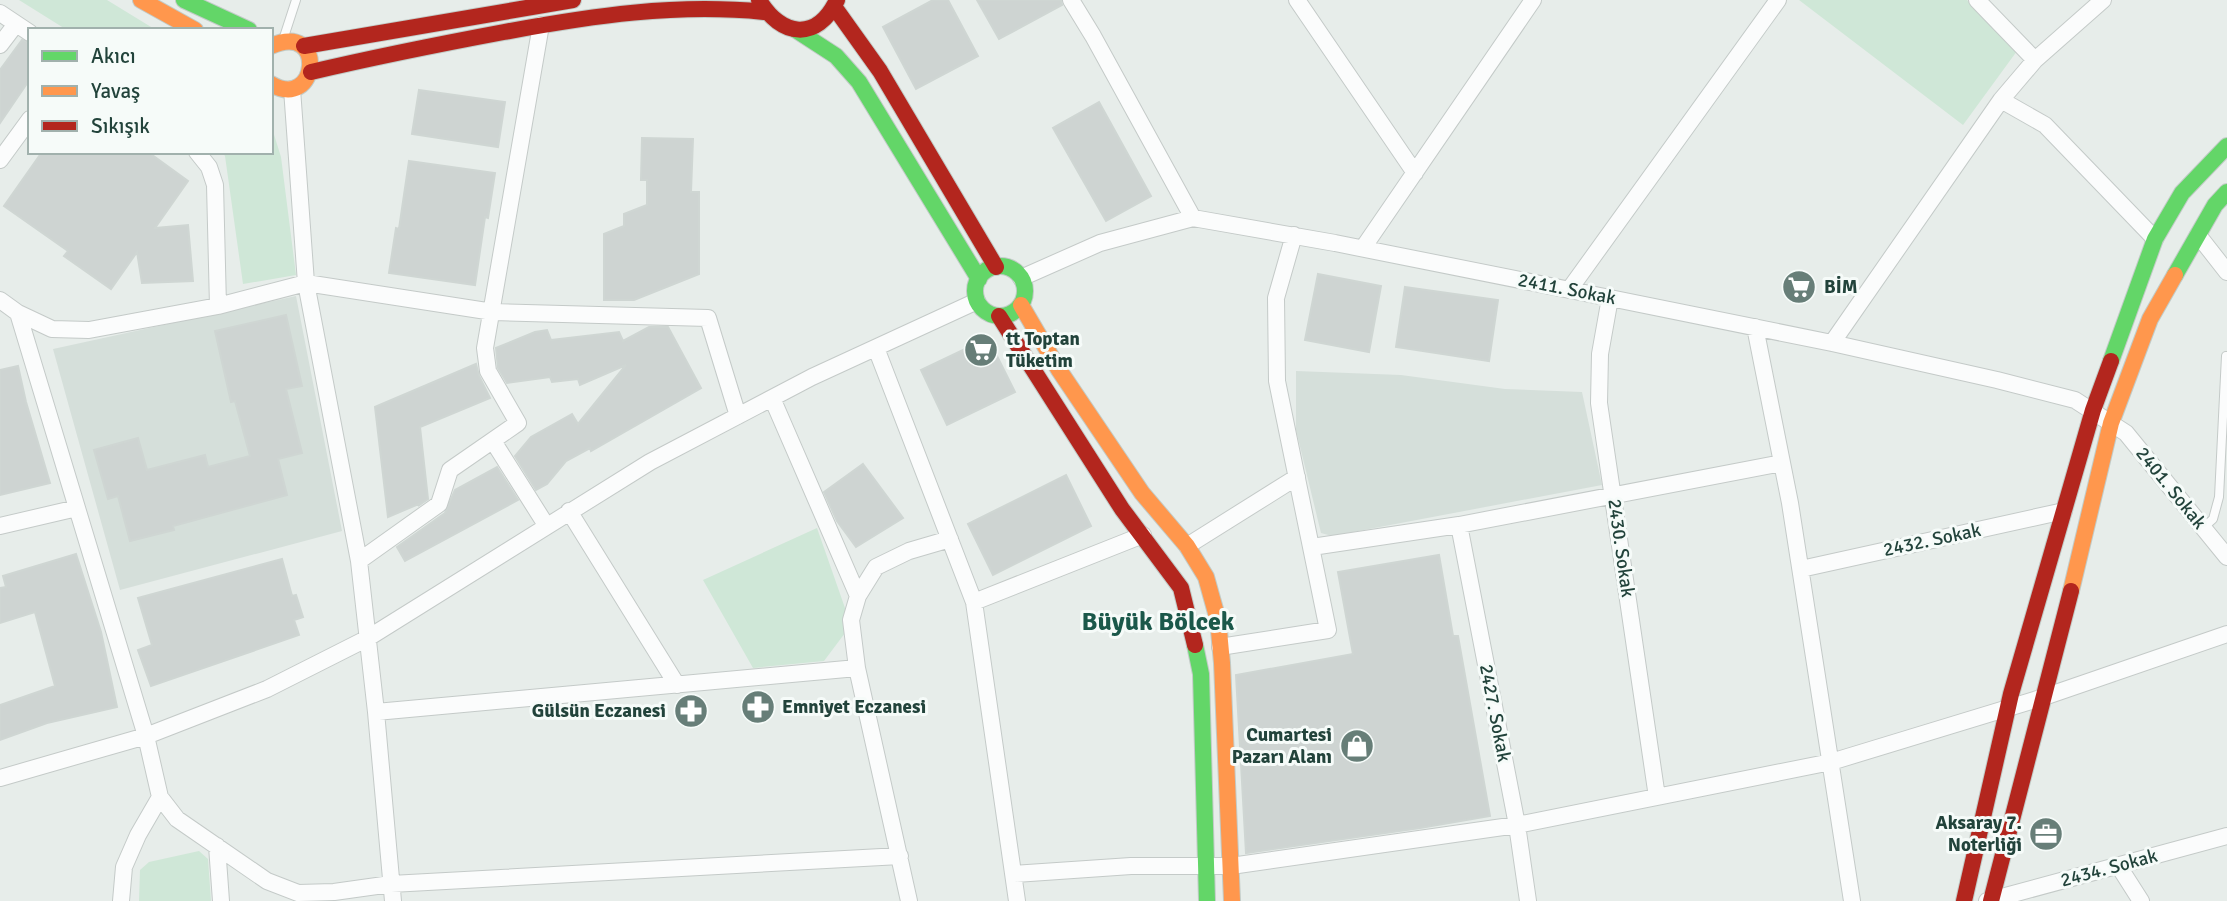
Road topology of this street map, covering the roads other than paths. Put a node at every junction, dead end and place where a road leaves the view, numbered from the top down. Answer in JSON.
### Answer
{"nodes":[{"id":1,"x":141,"y":0,"type":"edge"},
{"id":2,"x":184,"y":0,"type":"edge"},
{"id":3,"x":296,"y":0,"type":"edge"},
{"id":4,"x":573,"y":0,"type":"edge"},
{"id":5,"x":1071,"y":0,"type":"edge"},
{"id":6,"x":1297,"y":0,"type":"edge"},
{"id":7,"x":1778,"y":0,"type":"edge"},
{"id":8,"x":1978,"y":0,"type":"edge"},
{"id":9,"x":2103,"y":0,"type":"edge"},
{"id":10,"x":836,"y":4,"type":"edge"},
{"id":11,"x":1526,"y":4,"type":"edge"},
{"id":12,"x":761,"y":6,"type":"edge"},
{"id":13,"x":0,"y":13,"type":"edge"},
{"id":14,"x":16,"y":24,"type":"junction"},
{"id":15,"x":541,"y":25,"type":"junction"},
{"id":16,"x":191,"y":28,"type":"edge"},
{"id":17,"x":244,"y":28,"type":"edge"},
{"id":18,"x":796,"y":30,"type":"junction"},
{"id":19,"x":28,"y":32,"type":"edge"},
{"id":20,"x":275,"y":42,"type":"edge"},
{"id":21,"x":0,"y":45,"type":"edge"},
{"id":22,"x":304,"y":46,"type":"junction"},
{"id":23,"x":2035,"y":60,"type":"junction"},
{"id":24,"x":311,"y":72,"type":"junction"},
{"id":25,"x":273,"y":85,"type":"edge"},
{"id":26,"x":292,"y":89,"type":"junction"},
{"id":27,"x":2001,"y":100,"type":"junction"},
{"id":28,"x":28,"y":122,"type":"edge"},
{"id":29,"x":2227,"y":146,"type":"edge"},
{"id":30,"x":199,"y":154,"type":"edge"},
{"id":31,"x":0,"y":160,"type":"edge"},
{"id":32,"x":1415,"y":173,"type":"junction"},
{"id":33,"x":2227,"y":192,"type":"edge"},
{"id":34,"x":1193,"y":218,"type":"junction"},
{"id":35,"x":2198,"y":234,"type":"junction"},
{"id":36,"x":1294,"y":236,"type":"junction"},
{"id":37,"x":2155,"y":239,"type":"junction"},
{"id":38,"x":1363,"y":248,"type":"junction"},
{"id":39,"x":996,"y":267,"type":"junction"},
{"id":40,"x":2227,"y":272,"type":"edge"},
{"id":41,"x":1021,"y":278,"type":"junction"},
{"id":42,"x":979,"y":279,"type":"junction"},
{"id":43,"x":306,"y":283,"type":"junction"},
{"id":44,"x":1569,"y":290,"type":"junction"},
{"id":45,"x":1610,"y":298,"type":"junction"},
{"id":46,"x":0,"y":300,"type":"edge"},
{"id":47,"x":978,"y":301,"type":"junction"},
{"id":48,"x":1021,"y":304,"type":"junction"},
{"id":49,"x":219,"y":306,"type":"junction"},
{"id":50,"x":493,"y":312,"type":"junction"},
{"id":51,"x":18,"y":313,"type":"junction"},
{"id":52,"x":999,"y":316,"type":"junction"},
{"id":53,"x":1755,"y":327,"type":"junction"},
{"id":54,"x":1832,"y":343,"type":"junction"},
{"id":55,"x":876,"y":348,"type":"junction"},
{"id":56,"x":2226,"y":356,"type":"edge"},
{"id":57,"x":772,"y":398,"type":"junction"},
{"id":58,"x":2093,"y":411,"type":"junction"},
{"id":59,"x":738,"y":416,"type":"junction"},
{"id":60,"x":2111,"y":423,"type":"junction"},
{"id":61,"x":493,"y":440,"type":"junction"},
{"id":62,"x":1782,"y":463,"type":"junction"},
{"id":63,"x":1297,"y":477,"type":"junction"},
{"id":64,"x":1614,"y":495,"type":"junction"},
{"id":65,"x":77,"y":508,"type":"junction"},
{"id":66,"x":569,"y":511,"type":"junction"},
{"id":67,"x":2064,"y":511,"type":"junction"},
{"id":68,"x":1459,"y":525,"type":"junction"},
{"id":69,"x":0,"y":526,"type":"edge"},
{"id":70,"x":546,"y":526,"type":"junction"},
{"id":71,"x":2203,"y":528,"type":"junction"},
{"id":72,"x":1143,"y":535,"type":"junction"},
{"id":73,"x":950,"y":539,"type":"junction"},
{"id":74,"x":1187,"y":546,"type":"junction"},
{"id":75,"x":1312,"y":547,"type":"junction"},
{"id":76,"x":2227,"y":557,"type":"edge"},
{"id":77,"x":359,"y":561,"type":"junction"},
{"id":78,"x":1801,"y":569,"type":"junction"},
{"id":79,"x":858,"y":596,"type":"junction"},
{"id":80,"x":974,"y":603,"type":"junction"},
{"id":81,"x":2227,"y":634,"type":"edge"},
{"id":82,"x":368,"y":638,"type":"junction"},
{"id":83,"x":1220,"y":648,"type":"junction"},
{"id":84,"x":857,"y":668,"type":"junction"},
{"id":85,"x":677,"y":685,"type":"junction"},
{"id":86,"x":2044,"y":697,"type":"junction"},
{"id":87,"x":2008,"y":708,"type":"junction"},
{"id":88,"x":376,"y":712,"type":"junction"},
{"id":89,"x":146,"y":736,"type":"junction"},
{"id":90,"x":1831,"y":762,"type":"junction"},
{"id":91,"x":0,"y":778,"type":"edge"},
{"id":92,"x":160,"y":797,"type":"junction"},
{"id":93,"x":1657,"y":797,"type":"junction"},
{"id":94,"x":1517,"y":825,"type":"junction"},
{"id":95,"x":2227,"y":836,"type":"edge"},
{"id":96,"x":217,"y":846,"type":"junction"},
{"id":97,"x":900,"y":856,"type":"junction"},
{"id":98,"x":1206,"y":865,"type":"junction"},
{"id":99,"x":2118,"y":865,"type":"junction"},
{"id":100,"x":1231,"y":866,"type":"junction"},
{"id":101,"x":1014,"y":874,"type":"junction"},
{"id":102,"x":391,"y":884,"type":"junction"},
{"id":103,"x":121,"y":901,"type":"edge"},
{"id":104,"x":221,"y":901,"type":"edge"},
{"id":105,"x":393,"y":901,"type":"edge"},
{"id":106,"x":909,"y":901,"type":"edge"},
{"id":107,"x":1017,"y":901,"type":"edge"},
{"id":108,"x":1207,"y":901,"type":"edge"},
{"id":109,"x":1232,"y":901,"type":"edge"},
{"id":110,"x":1528,"y":901,"type":"edge"},
{"id":111,"x":1852,"y":901,"type":"edge"},
{"id":112,"x":1964,"y":901,"type":"edge"},
{"id":113,"x":1990,"y":901,"type":"edge"},
{"id":114,"x":2140,"y":901,"type":"edge"}],
"edges":[{"from":1,"to":16,"type":"main road"},
{"from":2,"to":17,"type":"main road"},
{"from":3,"to":20,"type":"lane"},
{"from":4,"to":22,"type":"main road"},
{"from":5,"to":34,"type":"street"},
{"from":6,"to":32,"type":"street"},
{"from":7,"to":44,"type":"street"},
{"from":8,"to":23,"type":"street"},
{"from":9,"to":23,"type":"street"},
{"from":10,"to":18,"type":"main road"},
{"from":10,"to":39,"type":"main road"},
{"from":11,"to":32,"type":"street"},
{"from":12,"to":15,"type":"main road"},
{"from":12,"to":18,"type":"main road"},
{"from":13,"to":14,"type":"street"},
{"from":14,"to":19,"type":"street"},
{"from":14,"to":21,"type":"street"},
{"from":15,"to":24,"type":"main road"},
{"from":15,"to":50,"type":"street"},
{"from":18,"to":42,"type":"main road"},
{"from":20,"to":22,"type":"main road"},
{"from":22,"to":24,"type":"main road"},
{"from":23,"to":27,"type":"street"},
{"from":24,"to":26,"type":"main road"},
{"from":25,"to":26,"type":"main road"},
{"from":26,"to":43,"type":"street"},
{"from":27,"to":37,"type":"street"},
{"from":27,"to":54,"type":"street"},
{"from":28,"to":31,"type":"street"},
{"from":29,"to":37,"type":"main road"},
{"from":30,"to":49,"type":"street"},
{"from":32,"to":38,"type":"street"},
{"from":33,"to":35,"type":"main road"},
{"from":34,"to":36,"type":"street","name":"2411. Sokak"},
{"from":34,"to":41,"type":"street","name":"2411. Sokak"},
{"from":35,"to":40,"type":"street"},
{"from":35,"to":60,"type":"main road"},
{"from":36,"to":38,"type":"street","name":"2411. Sokak"},
{"from":36,"to":63,"type":"street"},
{"from":37,"to":58,"type":"main road"},
{"from":38,"to":44,"type":"street","name":"2411. Sokak"},
{"from":39,"to":41,"type":"main road"},
{"from":39,"to":42,"type":"main road"},
{"from":41,"to":48,"type":"main road"},
{"from":42,"to":47,"type":"main road"},
{"from":43,"to":49,"type":"street"},
{"from":43,"to":50,"type":"street"},
{"from":43,"to":77,"type":"street"},
{"from":44,"to":45,"type":"street","name":"2411. Sokak"},
{"from":45,"to":53,"type":"street","name":"2411. Sokak"},
{"from":45,"to":64,"type":"street","name":"2430. Sokak"},
{"from":46,"to":51,"type":"street"},
{"from":47,"to":52,"type":"main road"},
{"from":47,"to":55,"type":"street"},
{"from":48,"to":52,"type":"main road"},
{"from":48,"to":74,"type":"main road"},
{"from":49,"to":51,"type":"street"},
{"from":50,"to":59,"type":"street"},
{"from":50,"to":61,"type":"street"},
{"from":51,"to":65,"type":"street"},
{"from":52,"to":72,"type":"main road"},
{"from":53,"to":54,"type":"street","name":"2411. Sokak"},
{"from":53,"to":62,"type":"street"},
{"from":54,"to":58,"type":"street","name":"2411. Sokak"},
{"from":55,"to":57,"type":"street"},
{"from":55,"to":73,"type":"street"},
{"from":56,"to":71,"type":"lane"},
{"from":57,"to":59,"type":"street"},
{"from":57,"to":79,"type":"street"},
{"from":58,"to":60,"type":"street","name":"2411. Sokak"},
{"from":58,"to":67,"type":"main road"},
{"from":59,"to":66,"type":"street"},
{"from":60,"to":71,"type":"street","name":"2401. Sokak"},
{"from":60,"to":86,"type":"main road"},
{"from":61,"to":70,"type":"street"},
{"from":61,"to":77,"type":"street"},
{"from":62,"to":64,"type":"street"},
{"from":62,"to":78,"type":"street"},
{"from":63,"to":74,"type":"street"},
{"from":63,"to":75,"type":"street"},
{"from":64,"to":68,"type":"street"},
{"from":64,"to":93,"type":"street","name":"2430. Sokak"},
{"from":65,"to":69,"type":"street"},
{"from":65,"to":89,"type":"street"},
{"from":66,"to":70,"type":"street"},
{"from":66,"to":85,"type":"street"},
{"from":67,"to":78,"type":"street","name":"2432. Sokak"},
{"from":67,"to":87,"type":"main road"},
{"from":68,"to":75,"type":"street"},
{"from":68,"to":94,"type":"street","name":"2427. Sokak"},
{"from":70,"to":82,"type":"street"},
{"from":71,"to":76,"type":"street","name":"2401. Sokak"},
{"from":72,"to":80,"type":"street"},
{"from":72,"to":98,"type":"main road"},
{"from":73,"to":79,"type":"street"},
{"from":73,"to":80,"type":"street"},
{"from":74,"to":83,"type":"main road"},
{"from":75,"to":83,"type":"street"},
{"from":77,"to":82,"type":"street"},
{"from":78,"to":90,"type":"street"},
{"from":79,"to":84,"type":"street"},
{"from":80,"to":101,"type":"street"},
{"from":81,"to":86,"type":"street"},
{"from":82,"to":88,"type":"street"},
{"from":82,"to":89,"type":"street"},
{"from":83,"to":100,"type":"main road"},
{"from":84,"to":85,"type":"street"},
{"from":84,"to":97,"type":"street"},
{"from":85,"to":88,"type":"street"},
{"from":86,"to":87,"type":"street"},
{"from":86,"to":113,"type":"main road"},
{"from":87,"to":90,"type":"street"},
{"from":87,"to":112,"type":"main road"},
{"from":88,"to":102,"type":"street"},
{"from":89,"to":91,"type":"street"},
{"from":89,"to":92,"type":"street"},
{"from":90,"to":93,"type":"street"},
{"from":90,"to":111,"type":"street"},
{"from":92,"to":96,"type":"street"},
{"from":92,"to":103,"type":"street"},
{"from":93,"to":94,"type":"street"},
{"from":94,"to":100,"type":"street"},
{"from":94,"to":110,"type":"street","name":"2427. Sokak"},
{"from":95,"to":99,"type":"street","name":"2434. Sokak"},
{"from":96,"to":102,"type":"street"},
{"from":96,"to":104,"type":"street"},
{"from":97,"to":102,"type":"street"},
{"from":97,"to":106,"type":"street"},
{"from":98,"to":100,"type":"street"},
{"from":98,"to":101,"type":"street"},
{"from":98,"to":108,"type":"main road"},
{"from":99,"to":113,"type":"street","name":"2434. Sokak"},
{"from":99,"to":114,"type":"street"},
{"from":100,"to":109,"type":"main road"},
{"from":101,"to":107,"type":"street"},
{"from":102,"to":105,"type":"street"}]}
